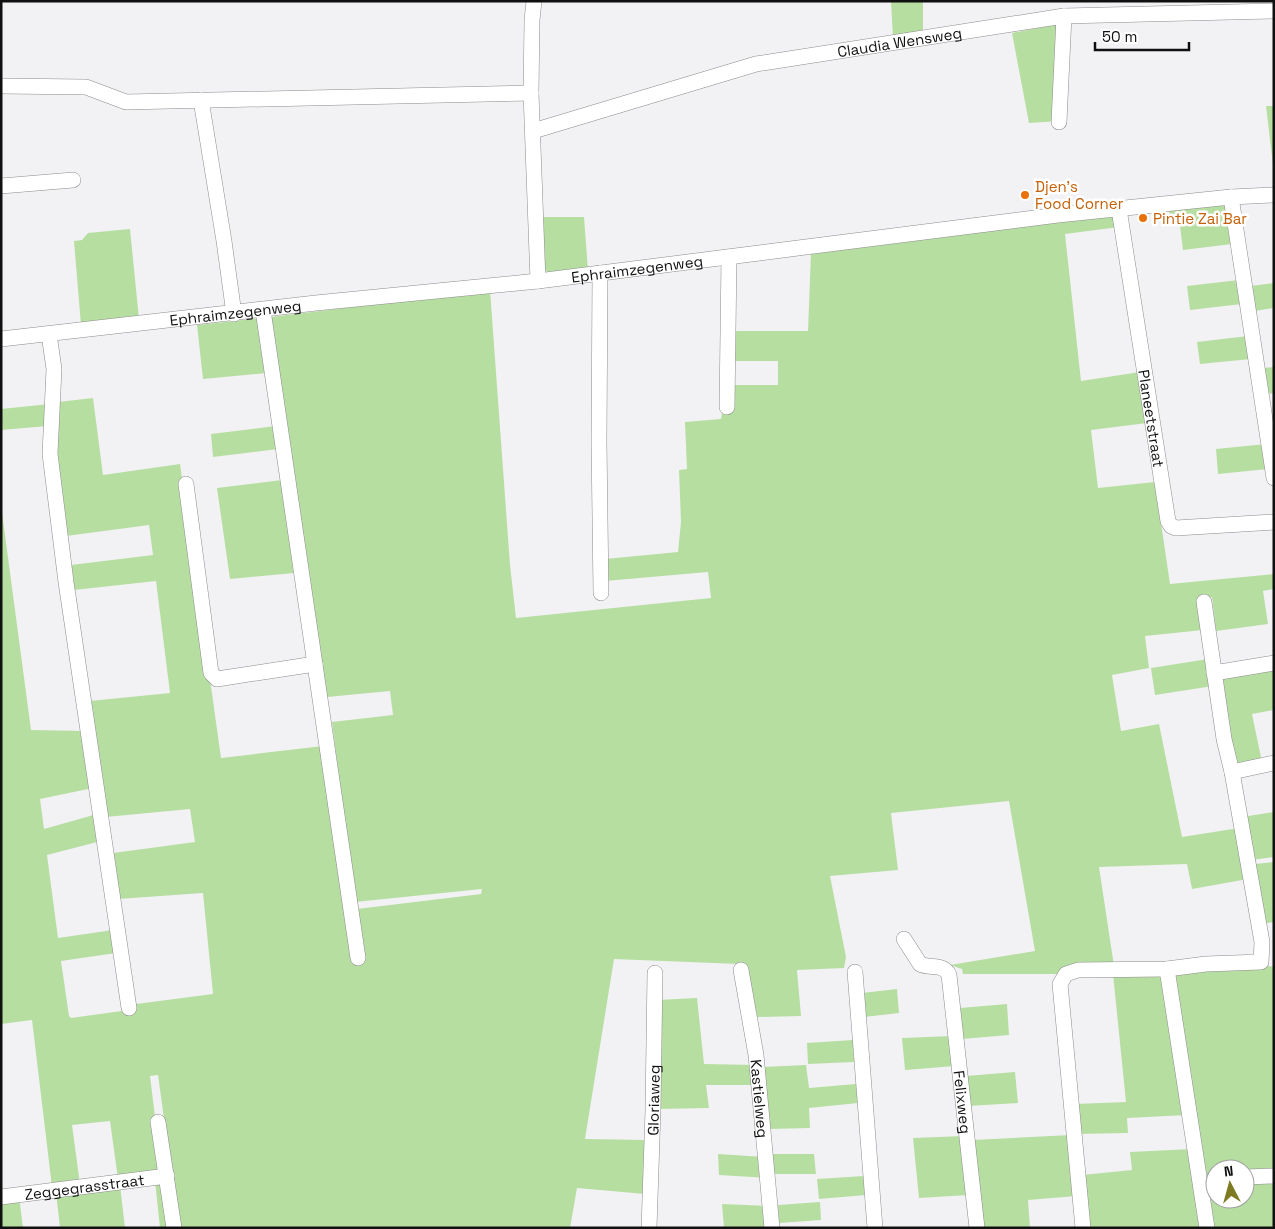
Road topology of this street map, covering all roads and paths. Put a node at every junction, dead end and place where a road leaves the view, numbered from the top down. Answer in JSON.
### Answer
{"nodes":[{"id":1,"x":534,"y":1,"type":"edge"},
{"id":2,"x":1274,"y":11,"type":"edge"},
{"id":3,"x":1064,"y":16,"type":"junction"},
{"id":4,"x":1,"y":86,"type":"edge"},
{"id":5,"x":531,"y":93,"type":"junction"},
{"id":6,"x":201,"y":100,"type":"junction"},
{"id":7,"x":1059,"y":122,"type":"dead end"},
{"id":8,"x":533,"y":131,"type":"junction"},
{"id":9,"x":73,"y":180,"type":"dead end"},
{"id":10,"x":1,"y":186,"type":"edge"},
{"id":11,"x":1274,"y":195,"type":"edge"},
{"id":12,"x":1231,"y":197,"type":"junction"},
{"id":13,"x":1119,"y":209,"type":"junction"},
{"id":14,"x":729,"y":256,"type":"junction"},
{"id":15,"x":600,"y":274,"type":"junction"},
{"id":16,"x":538,"y":281,"type":"junction"},
{"id":17,"x":262,"y":310,"type":"junction"},
{"id":18,"x":234,"y":314,"type":"junction"},
{"id":19,"x":49,"y":334,"type":"junction"},
{"id":20,"x":1,"y":340,"type":"edge"},
{"id":21,"x":727,"y":407,"type":"dead end"},
{"id":22,"x":1274,"y":478,"type":"edge"},
{"id":23,"x":186,"y":484,"type":"dead end"},
{"id":24,"x":1274,"y":522,"type":"edge"},
{"id":25,"x":601,"y":593,"type":"dead end"},
{"id":26,"x":1204,"y":602,"type":"dead end"},
{"id":27,"x":1274,"y":663,"type":"edge"},
{"id":28,"x":315,"y":664,"type":"junction"},
{"id":29,"x":1214,"y":673,"type":"junction"},
{"id":30,"x":1274,"y":763,"type":"edge"},
{"id":31,"x":1232,"y":772,"type":"junction"},
{"id":32,"x":904,"y":939,"type":"dead end"},
{"id":33,"x":358,"y":958,"type":"dead end"},
{"id":34,"x":1268,"y":963,"type":"edge"},
{"id":35,"x":1167,"y":968,"type":"junction"},
{"id":36,"x":742,"y":970,"type":"dead end"},
{"id":37,"x":855,"y":972,"type":"dead end"},
{"id":38,"x":655,"y":973,"type":"dead end"},
{"id":39,"x":129,"y":1008,"type":"dead end"},
{"id":40,"x":158,"y":1122,"type":"dead end"},
{"id":41,"x":1205,"y":1164,"type":"edge"},
{"id":42,"x":167,"y":1176,"type":"junction"},
{"id":43,"x":1274,"y":1176,"type":"edge"},
{"id":44,"x":1255,"y":1177,"type":"edge"},
{"id":45,"x":1,"y":1197,"type":"edge"},
{"id":46,"x":1207,"y":1209,"type":"edge"},
{"id":47,"x":174,"y":1228,"type":"edge"},
{"id":48,"x":648,"y":1228,"type":"edge"},
{"id":49,"x":772,"y":1228,"type":"edge"},
{"id":50,"x":875,"y":1228,"type":"edge"},
{"id":51,"x":976,"y":1228,"type":"edge"},
{"id":52,"x":1083,"y":1228,"type":"edge"},
{"id":53,"x":1207,"y":1228,"type":"edge"}],
"edges":[{"from":1,"to":5,"type":"street"},
{"from":2,"to":3,"type":"street","name":"Claudia Wensweg"},
{"from":3,"to":7,"type":"street"},
{"from":3,"to":8,"type":"street","name":"Claudia Wensweg"},
{"from":4,"to":6,"type":"street"},
{"from":5,"to":6,"type":"street"},
{"from":5,"to":8,"type":"street"},
{"from":6,"to":18,"type":"street"},
{"from":8,"to":16,"type":"street"},
{"from":9,"to":10,"type":"street"},
{"from":11,"to":12,"type":"street","name":"Ephraimzegenweg"},
{"from":12,"to":13,"type":"street","name":"Ephraimzegenweg"},
{"from":12,"to":22,"type":"street"},
{"from":13,"to":14,"type":"street","name":"Ephraimzegenweg"},
{"from":13,"to":24,"type":"street","name":"Planeetstraat"},
{"from":14,"to":15,"type":"street","name":"Ephraimzegenweg"},
{"from":14,"to":21,"type":"street"},
{"from":15,"to":16,"type":"street","name":"Ephraimzegenweg"},
{"from":15,"to":25,"type":"street"},
{"from":16,"to":17,"type":"street","name":"Ephraimzegenweg"},
{"from":17,"to":18,"type":"street","name":"Ephraimzegenweg"},
{"from":17,"to":28,"type":"street"},
{"from":18,"to":19,"type":"street","name":"Ephraimzegenweg"},
{"from":19,"to":20,"type":"street","name":"Ephraimzegenweg"},
{"from":19,"to":39,"type":"street"},
{"from":23,"to":28,"type":"street"},
{"from":26,"to":29,"type":"street"},
{"from":27,"to":29,"type":"street"},
{"from":28,"to":33,"type":"street"},
{"from":29,"to":31,"type":"street"},
{"from":30,"to":31,"type":"street"},
{"from":31,"to":34,"type":"street"},
{"from":32,"to":51,"type":"street","name":"Felixweg"},
{"from":34,"to":35,"type":"street"},
{"from":35,"to":41,"type":"street"},
{"from":35,"to":52,"type":"street"},
{"from":36,"to":49,"type":"street","name":"Kastielweg"},
{"from":37,"to":50,"type":"street"},
{"from":38,"to":48,"type":"street","name":"Gloriaweg"},
{"from":40,"to":42,"type":"street"},
{"from":42,"to":45,"type":"street","name":"Zeggegrasstraat"},
{"from":42,"to":47,"type":"street"},
{"from":43,"to":44,"type":"street"},
{"from":46,"to":53,"type":"street"}]}
